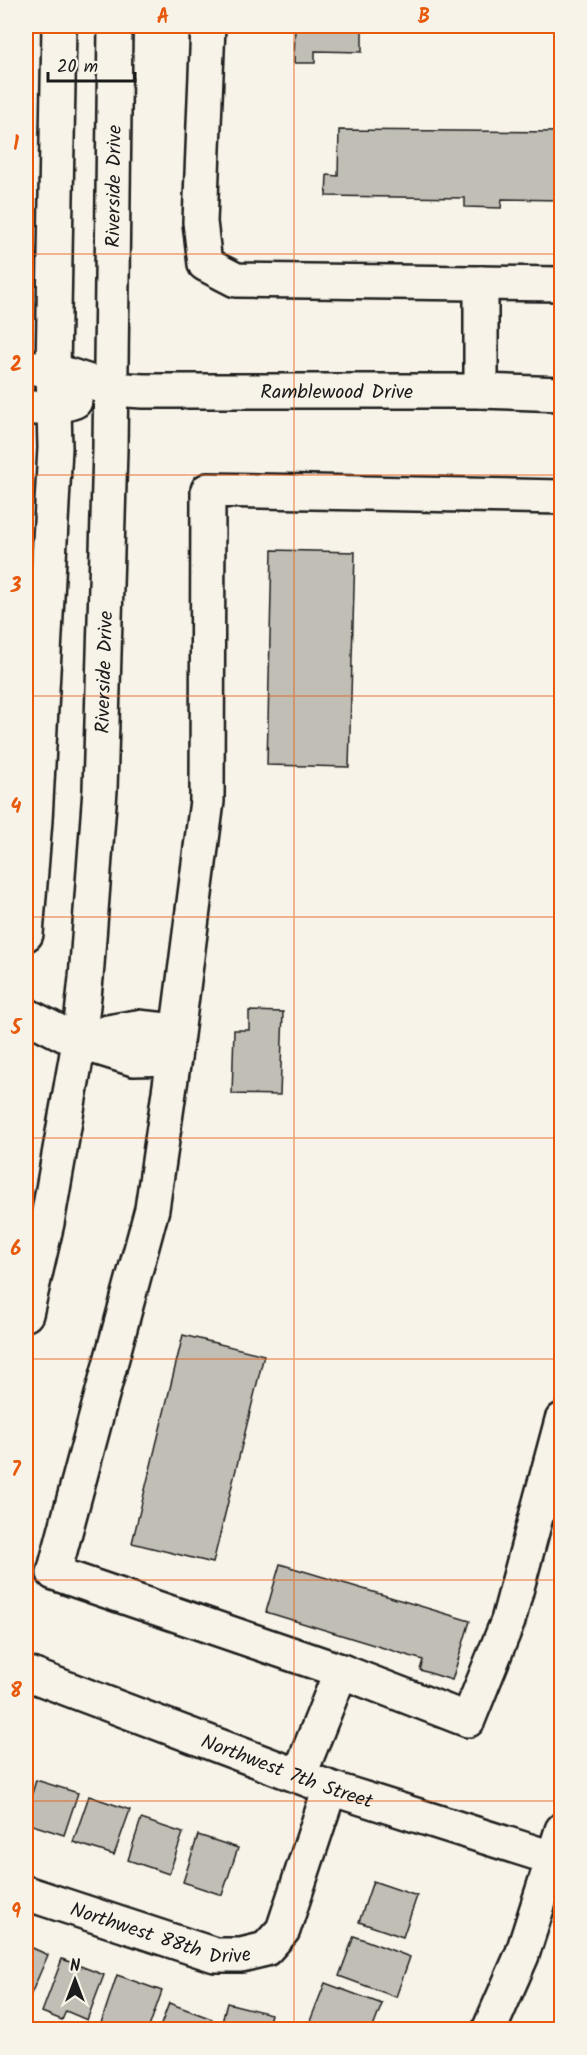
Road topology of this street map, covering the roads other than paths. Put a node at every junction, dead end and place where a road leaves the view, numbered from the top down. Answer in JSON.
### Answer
{"nodes":[{"id":1,"x":59,"y":26,"type":"edge"},
{"id":2,"x":115,"y":26,"type":"edge"},
{"id":3,"x":208,"y":26,"type":"edge"},
{"id":4,"x":481,"y":283,"type":"junction"},
{"id":5,"x":561,"y":284,"type":"edge"},
{"id":6,"x":39,"y":369,"type":"edge"},
{"id":7,"x":111,"y":389,"type":"junction"},
{"id":8,"x":481,"y":391,"type":"junction"},
{"id":9,"x":561,"y":394,"type":"edge"},
{"id":10,"x":40,"y":408,"type":"edge"},
{"id":11,"x":561,"y":497,"type":"edge"},
{"id":12,"x":26,"y":934,"type":"edge"},
{"id":13,"x":26,"y":1015,"type":"edge"},
{"id":14,"x":79,"y":1042,"type":"junction"},
{"id":15,"x":176,"y":1044,"type":"junction"},
{"id":16,"x":26,"y":1314,"type":"edge"},
{"id":17,"x":561,"y":1420,"type":"edge"},
{"id":18,"x":341,"y":1671,"type":"junction"},
{"id":19,"x":26,"y":1672,"type":"edge"},
{"id":20,"x":299,"y":1776,"type":"junction"},
{"id":21,"x":330,"y":1788,"type":"junction"},
{"id":22,"x":557,"y":1844,"type":"edge"},
{"id":23,"x":26,"y":1893,"type":"edge"},
{"id":24,"x":489,"y":2030,"type":"edge"}],
"edges":[{"from":1,"to":6,"type":"street"},
{"from":2,"to":7,"type":"street","name":"Riverside Drive"},
{"from":3,"to":4,"type":"street"},
{"from":4,"to":5,"type":"street"},
{"from":4,"to":8,"type":"street"},
{"from":6,"to":7,"type":"street","name":"Ramblewood Drive"},
{"from":6,"to":10,"type":"street"},
{"from":7,"to":8,"type":"street","name":"Ramblewood Drive"},
{"from":7,"to":10,"type":"street","name":"Ramblewood Drive"},
{"from":7,"to":14,"type":"street","name":"Riverside Drive"},
{"from":8,"to":9,"type":"street","name":"Ramblewood Drive"},
{"from":10,"to":12,"type":"street"},
{"from":11,"to":15,"type":"street"},
{"from":13,"to":14,"type":"street"},
{"from":14,"to":15,"type":"street"},
{"from":14,"to":16,"type":"street","name":"Riverside Drive"},
{"from":15,"to":18,"type":"street"},
{"from":17,"to":18,"type":"street"},
{"from":18,"to":20,"type":"street"},
{"from":19,"to":20,"type":"street","name":"Northwest 7th Street"},
{"from":20,"to":21,"type":"street","name":"Northwest 7th Street"},
{"from":21,"to":22,"type":"street","name":"Northwest 7th Street"},
{"from":21,"to":23,"type":"street","name":"Northwest 88th Drive"},
{"from":22,"to":24,"type":"street"}]}
